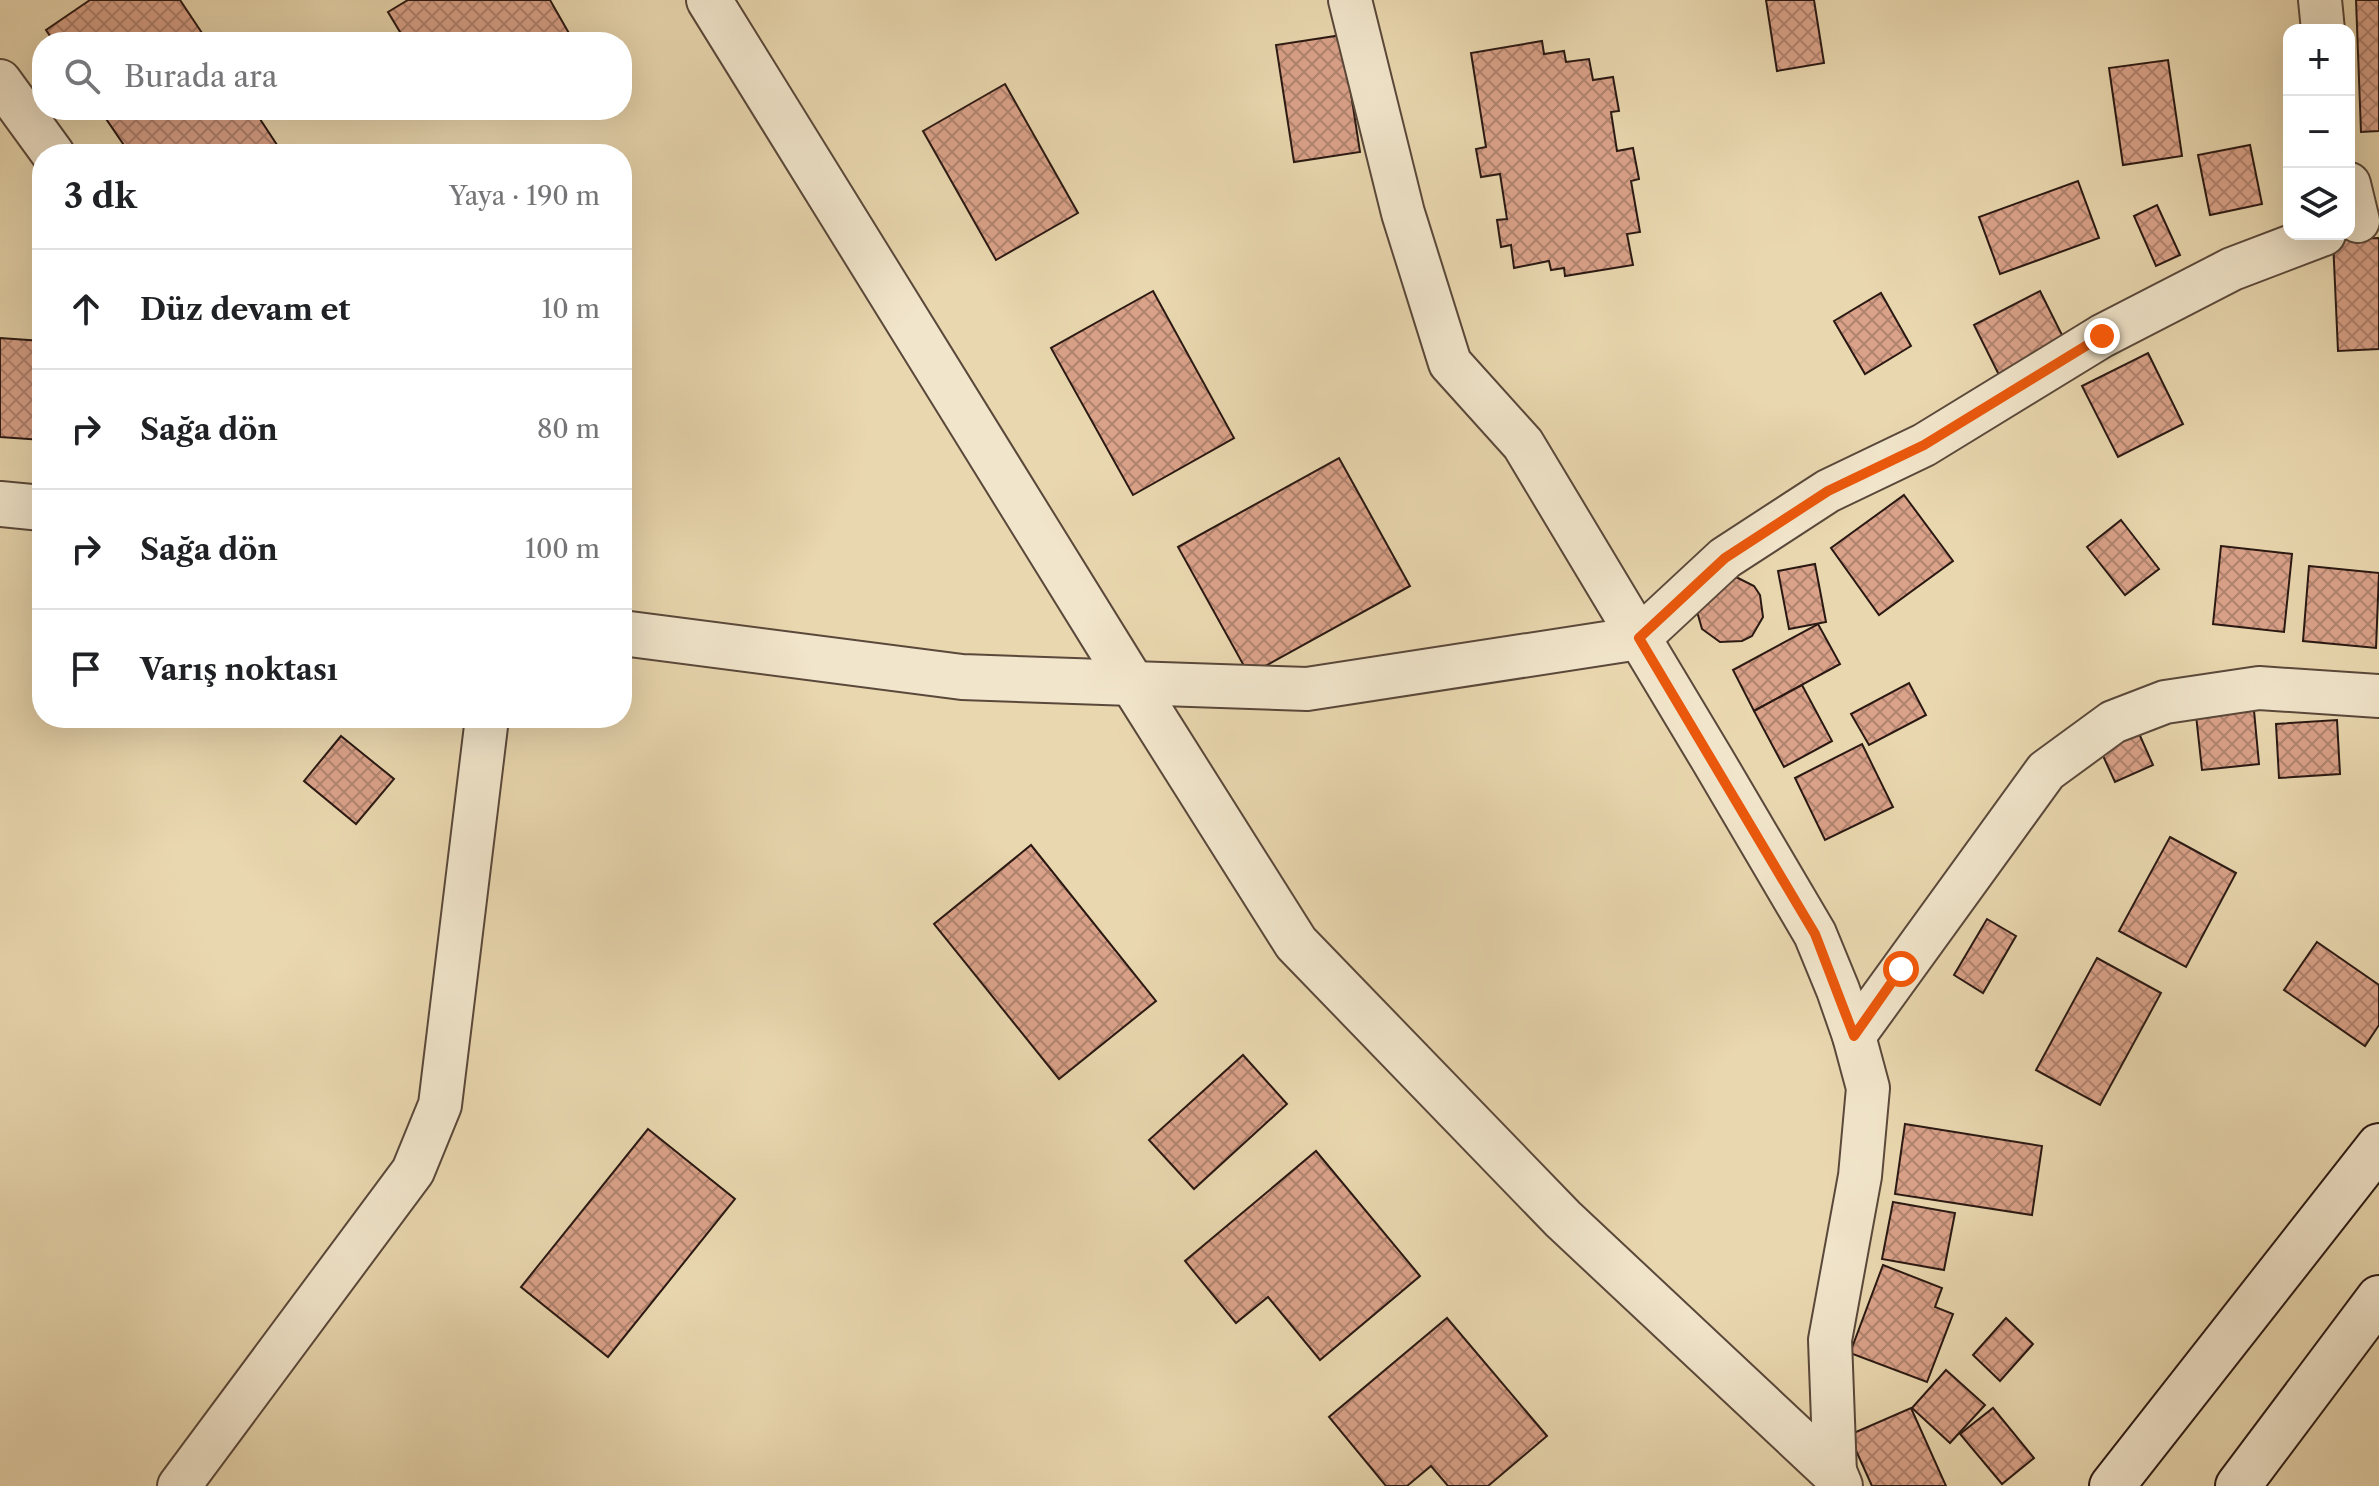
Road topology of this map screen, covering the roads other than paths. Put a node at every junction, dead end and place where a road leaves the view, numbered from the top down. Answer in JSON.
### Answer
{"nodes":[{"id":1,"x":1350,"y":0,"type":"edge"},
{"id":2,"x":2320,"y":0,"type":"edge"},
{"id":3,"x":723,"y":9,"type":"edge"},
{"id":4,"x":2322,"y":24,"type":"edge"},
{"id":5,"x":0,"y":81,"type":"edge"},
{"id":6,"x":46,"y":144,"type":"edge"},
{"id":7,"x":2296,"y":240,"type":"edge"},
{"id":8,"x":0,"y":504,"type":"edge"},
{"id":9,"x":32,"y":507,"type":"edge"},
{"id":10,"x":632,"y":634,"type":"edge"},
{"id":11,"x":1639,"y":638,"type":"junction"},
{"id":12,"x":1132,"y":683,"type":"junction"},
{"id":13,"x":2379,"y":696,"type":"edge"},
{"id":14,"x":486,"y":728,"type":"edge"},
{"id":15,"x":1854,"y":1036,"type":"junction"},
{"id":16,"x":2379,"y":1146,"type":"edge"},
{"id":17,"x":2379,"y":1298,"type":"edge"},
{"id":18,"x":1838,"y":1480,"type":"edge"},
{"id":19,"x":179,"y":1486,"type":"edge"},
{"id":20,"x":2112,"y":1486,"type":"edge"},
{"id":21,"x":2238,"y":1486,"type":"edge"}],
"edges":[{"from":1,"to":11,"type":"street"},
{"from":2,"to":4,"type":"street"},
{"from":3,"to":12,"type":"street"},
{"from":5,"to":6,"type":"street"},
{"from":7,"to":11,"type":"street"},
{"from":8,"to":9,"type":"street"},
{"from":10,"to":12,"type":"street"},
{"from":11,"to":12,"type":"street"},
{"from":11,"to":15,"type":"street"},
{"from":12,"to":18,"type":"street"},
{"from":13,"to":15,"type":"street"},
{"from":14,"to":19,"type":"street"},
{"from":15,"to":18,"type":"street"},
{"from":16,"to":20,"type":"street"},
{"from":17,"to":21,"type":"street"}]}
